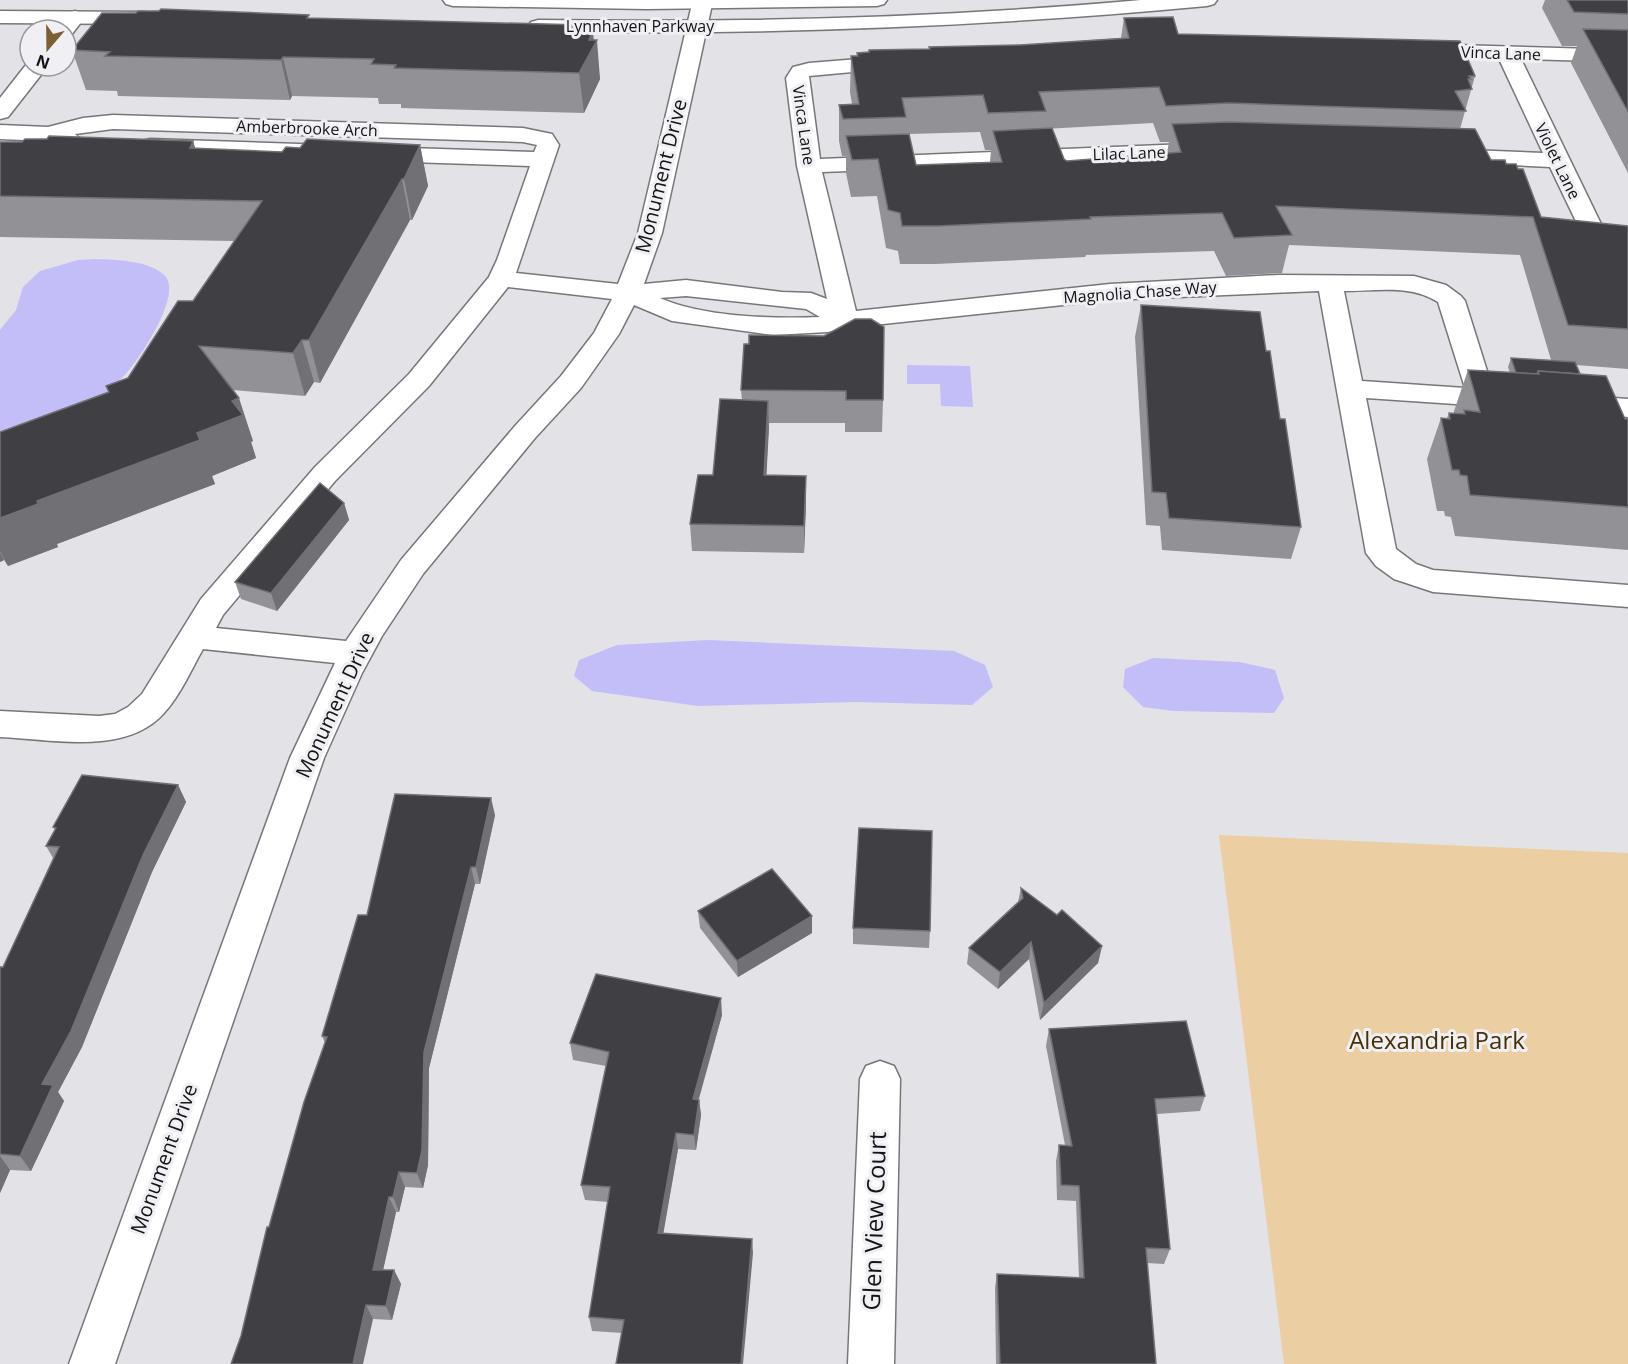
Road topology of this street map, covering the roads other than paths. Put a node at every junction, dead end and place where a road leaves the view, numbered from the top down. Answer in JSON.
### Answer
{"nodes":[{"id":1,"x":453,"y":0,"type":"edge"},
{"id":2,"x":877,"y":0,"type":"edge"},
{"id":3,"x":1207,"y":0,"type":"edge"},
{"id":4,"x":701,"y":10,"type":"edge"},
{"id":5,"x":0,"y":17,"type":"edge"},
{"id":6,"x":161,"y":18,"type":"edge"},
{"id":7,"x":18,"y":19,"type":"edge"},
{"id":8,"x":78,"y":23,"type":"edge"},
{"id":9,"x":522,"y":26,"type":"edge"},
{"id":10,"x":1402,"y":50,"type":"edge"},
{"id":11,"x":1507,"y":53,"type":"junction"},
{"id":12,"x":1628,"y":56,"type":"edge"},
{"id":13,"x":912,"y":60,"type":"edge"},
{"id":14,"x":27,"y":78,"type":"edge"},
{"id":15,"x":0,"y":112,"type":"edge"},
{"id":16,"x":0,"y":132,"type":"edge"},
{"id":17,"x":48,"y":134,"type":"junction"},
{"id":18,"x":106,"y":145,"type":"edge"},
{"id":19,"x":129,"y":146,"type":"edge"},
{"id":20,"x":1234,"y":150,"type":"edge"},
{"id":21,"x":1422,"y":155,"type":"edge"},
{"id":22,"x":544,"y":159,"type":"junction"},
{"id":23,"x":1557,"y":160,"type":"junction"},
{"id":24,"x":809,"y":166,"type":"junction"},
{"id":25,"x":1628,"y":252,"type":"edge"},
{"id":26,"x":501,"y":279,"type":"junction"},
{"id":27,"x":1330,"y":283,"type":"junction"},
{"id":28,"x":628,"y":293,"type":"junction"},
{"id":29,"x":845,"y":320,"type":"junction"},
{"id":30,"x":1349,"y":389,"type":"junction"},
{"id":31,"x":1482,"y":398,"type":"junction"},
{"id":32,"x":1628,"y":408,"type":"edge"},
{"id":33,"x":1628,"y":596,"type":"edge"},
{"id":34,"x":194,"y":637,"type":"junction"},
{"id":35,"x":356,"y":654,"type":"junction"},
{"id":36,"x":0,"y":724,"type":"edge"},
{"id":37,"x":880,"y":1079,"type":"dead end"},
{"id":38,"x":92,"y":1364,"type":"edge"},
{"id":39,"x":871,"y":1364,"type":"edge"}],
"edges":[{"from":1,"to":4,"type":"street","name":"Lynnhaven Parkway"},
{"from":2,"to":4,"type":"street","name":"Lynnhaven Parkway"},
{"from":3,"to":4,"type":"street","name":"Lynnhaven Parkway"},
{"from":4,"to":9,"type":"street","name":"Lynnhaven Parkway"},
{"from":4,"to":28,"type":"street","name":"Monument Drive"},
{"from":5,"to":7,"type":"street"},
{"from":6,"to":8,"type":"street"},
{"from":10,"to":11,"type":"street","name":"Vinca Lane"},
{"from":11,"to":12,"type":"street","name":"Vinca Lane"},
{"from":11,"to":23,"type":"street","name":"Violet Lane"},
{"from":13,"to":24,"type":"street","name":"Vinca Lane"},
{"from":14,"to":15,"type":"street"},
{"from":16,"to":17,"type":"street","name":"Amberbrooke Arch"},
{"from":17,"to":18,"type":"street","name":"Amberbrooke Arch"},
{"from":17,"to":22,"type":"street","name":"Amberbrooke Arch"},
{"from":19,"to":22,"type":"street","name":"Amberbrooke Arch"},
{"from":20,"to":24,"type":"street","name":"Lilac Lane"},
{"from":21,"to":23,"type":"street"},
{"from":22,"to":26,"type":"street"},
{"from":23,"to":25,"type":"street","name":"Violet Lane"},
{"from":24,"to":29,"type":"street","name":"Vinca Lane"},
{"from":26,"to":28,"type":"street"},
{"from":26,"to":34,"type":"street"},
{"from":27,"to":29,"type":"street","name":"Magnolia Chase Way"},
{"from":27,"to":30,"type":"street"},
{"from":27,"to":31,"type":"street","name":"Magnolia Chase Way"},
{"from":28,"to":29,"type":"street","name":"Magnolia Chase Way"},
{"from":28,"to":35,"type":"street","name":"Monument Drive"},
{"from":30,"to":31,"type":"street"},
{"from":30,"to":33,"type":"street"},
{"from":31,"to":32,"type":"street"},
{"from":34,"to":35,"type":"street"},
{"from":34,"to":36,"type":"street"},
{"from":35,"to":38,"type":"street","name":"Monument Drive"},
{"from":37,"to":39,"type":"street","name":"Glen View Court"}]}
